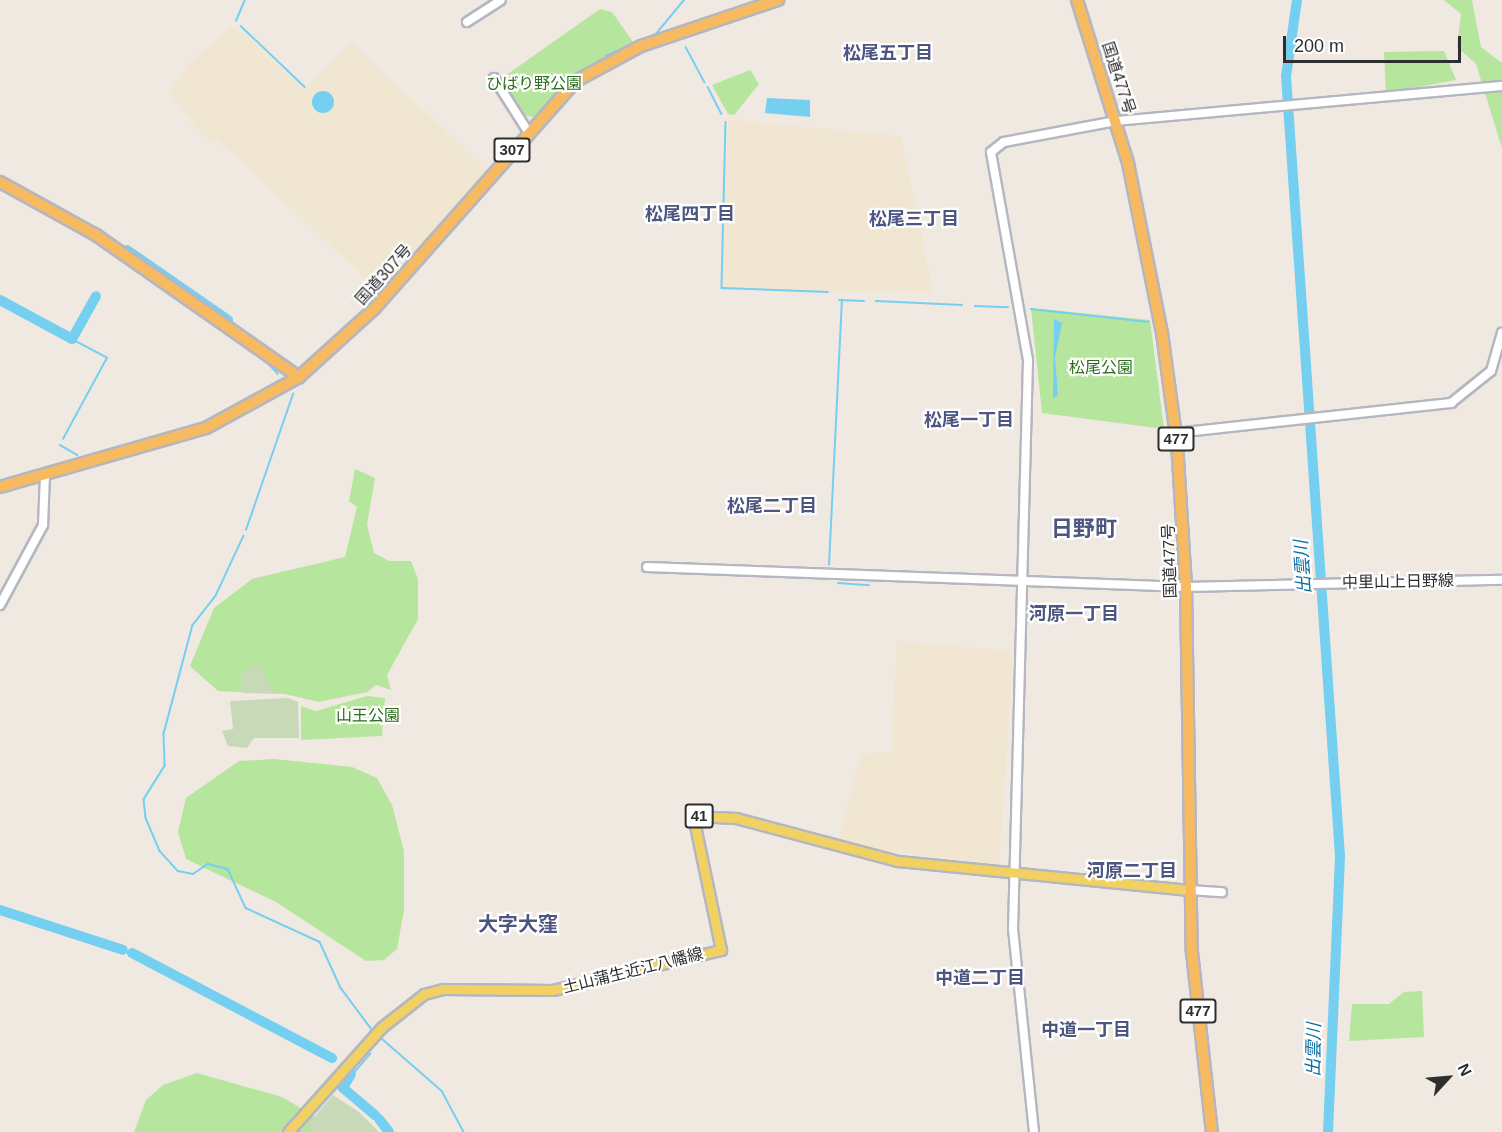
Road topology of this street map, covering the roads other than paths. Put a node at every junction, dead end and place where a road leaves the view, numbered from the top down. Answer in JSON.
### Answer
{"nodes":[{"id":1,"x":501,"y":0,"type":"edge"},
{"id":2,"x":778,"y":0,"type":"edge"},
{"id":3,"x":1077,"y":0,"type":"edge"},
{"id":4,"x":466,"y":22,"type":"dead end"},
{"id":5,"x":494,"y":78,"type":"dead end"},
{"id":6,"x":1502,"y":86,"type":"edge"},
{"id":7,"x":1116,"y":121,"type":"junction"},
{"id":8,"x":527,"y":130,"type":"junction"},
{"id":9,"x":0,"y":182,"type":"edge"},
{"id":10,"x":1502,"y":333,"type":"edge"},
{"id":11,"x":299,"y":378,"type":"junction"},
{"id":12,"x":1175,"y":433,"type":"junction"},
{"id":13,"x":45,"y":476,"type":"junction"},
{"id":14,"x":0,"y":487,"type":"edge"},
{"id":15,"x":647,"y":567,"type":"dead end"},
{"id":16,"x":1502,"y":580,"type":"edge"},
{"id":17,"x":1024,"y":581,"type":"junction"},
{"id":18,"x":1186,"y":587,"type":"junction"},
{"id":19,"x":0,"y":605,"type":"edge"},
{"id":20,"x":1013,"y":872,"type":"junction"},
{"id":21,"x":1190,"y":890,"type":"junction"},
{"id":22,"x":1222,"y":892,"type":"dead end"},
{"id":23,"x":288,"y":1132,"type":"edge"},
{"id":24,"x":1035,"y":1132,"type":"edge"},
{"id":25,"x":1212,"y":1132,"type":"edge"}],
"edges":[{"from":1,"to":4,"type":"street"},
{"from":2,"to":8,"type":"highway","name":"国道307号","number":"307"},
{"from":3,"to":7,"type":"highway","name":"国道477号","number":"477"},
{"from":5,"to":8,"type":"street"},
{"from":6,"to":7,"type":"street"},
{"from":7,"to":12,"type":"highway","name":"国道477号","number":"477"},
{"from":7,"to":17,"type":"street"},
{"from":8,"to":11,"type":"highway","name":"国道307号","number":"307"},
{"from":9,"to":11,"type":"highway"},
{"from":10,"to":12,"type":"street"},
{"from":11,"to":13,"type":"highway","number":"307"},
{"from":12,"to":18,"type":"highway","name":"国道477号","number":"477"},
{"from":13,"to":14,"type":"highway","number":"307"},
{"from":13,"to":19,"type":"street"},
{"from":15,"to":17,"type":"street"},
{"from":16,"to":18,"type":"main road","name":"中里山上日野線"},
{"from":17,"to":18,"type":"street"},
{"from":17,"to":20,"type":"street"},
{"from":18,"to":21,"type":"highway","name":"国道477号","number":"477"},
{"from":20,"to":21,"type":"main road","name":"土山蒲生近江八幡線","number":"41"},
{"from":20,"to":23,"type":"main road","name":"土山蒲生近江八幡線","number":"41"},
{"from":20,"to":24,"type":"street"},
{"from":21,"to":22,"type":"street"},
{"from":21,"to":25,"type":"highway","name":"国道477号","number":"477"}]}
